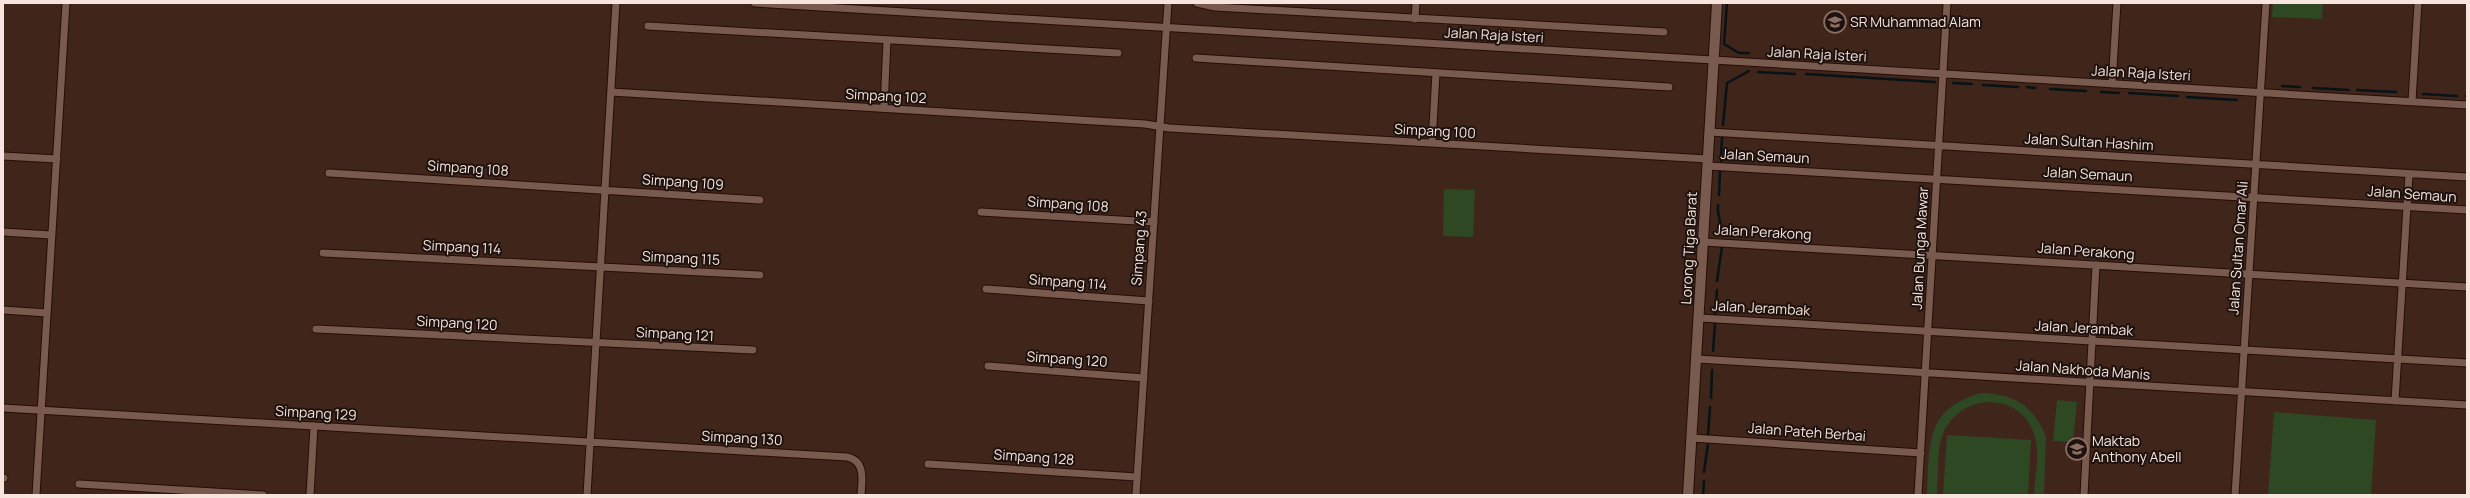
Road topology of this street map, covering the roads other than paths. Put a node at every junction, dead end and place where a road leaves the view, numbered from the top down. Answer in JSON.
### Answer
{"nodes":[{"id":1,"x":66,"y":3,"type":"edge"},
{"id":2,"x":616,"y":3,"type":"edge"},
{"id":3,"x":755,"y":3,"type":"edge"},
{"id":4,"x":1168,"y":3,"type":"edge"},
{"id":5,"x":1197,"y":3,"type":"edge"},
{"id":6,"x":1416,"y":3,"type":"edge"},
{"id":7,"x":1716,"y":3,"type":"edge"},
{"id":8,"x":1948,"y":3,"type":"edge"},
{"id":9,"x":2117,"y":3,"type":"edge"},
{"id":10,"x":2266,"y":3,"type":"edge"},
{"id":11,"x":2418,"y":3,"type":"edge"},
{"id":12,"x":1415,"y":19,"type":"junction"},
{"id":13,"x":648,"y":26,"type":"dead end"},
{"id":14,"x":1166,"y":29,"type":"junction"},
{"id":15,"x":1664,"y":32,"type":"dead end"},
{"id":16,"x":888,"y":40,"type":"junction"},
{"id":17,"x":1118,"y":53,"type":"dead end"},
{"id":18,"x":1196,"y":58,"type":"dead end"},
{"id":19,"x":1713,"y":61,"type":"junction"},
{"id":20,"x":1436,"y":73,"type":"junction"},
{"id":21,"x":1944,"y":74,"type":"junction"},
{"id":22,"x":2112,"y":84,"type":"junction"},
{"id":23,"x":1669,"y":87,"type":"dead end"},
{"id":24,"x":611,"y":92,"type":"junction"},
{"id":25,"x":2261,"y":93,"type":"junction"},
{"id":26,"x":2412,"y":101,"type":"junction"},
{"id":27,"x":2467,"y":105,"type":"edge"},
{"id":28,"x":884,"y":108,"type":"junction"},
{"id":29,"x":1160,"y":127,"type":"junction"},
{"id":30,"x":1710,"y":132,"type":"junction"},
{"id":31,"x":1432,"y":143,"type":"junction"},
{"id":32,"x":1939,"y":146,"type":"junction"},
{"id":33,"x":3,"y":156,"type":"edge"},
{"id":34,"x":57,"y":159,"type":"junction"},
{"id":35,"x":1708,"y":163,"type":"junction"},
{"id":36,"x":2256,"y":165,"type":"junction"},
{"id":37,"x":329,"y":173,"type":"dead end"},
{"id":38,"x":2409,"y":174,"type":"junction"},
{"id":39,"x":2467,"y":177,"type":"edge"},
{"id":40,"x":1937,"y":178,"type":"junction"},
{"id":41,"x":605,"y":190,"type":"junction"},
{"id":42,"x":2254,"y":197,"type":"junction"},
{"id":43,"x":760,"y":200,"type":"dead end"},
{"id":44,"x":2408,"y":206,"type":"junction"},
{"id":45,"x":2467,"y":210,"type":"edge"},
{"id":46,"x":981,"y":212,"type":"dead end"},
{"id":47,"x":1154,"y":222,"type":"junction"},
{"id":48,"x":3,"y":232,"type":"edge"},
{"id":49,"x":51,"y":235,"type":"junction"},
{"id":50,"x":1704,"y":242,"type":"junction"},
{"id":51,"x":323,"y":253,"type":"dead end"},
{"id":52,"x":1933,"y":256,"type":"junction"},
{"id":53,"x":2096,"y":265,"type":"junction"},
{"id":54,"x":600,"y":267,"type":"junction"},
{"id":55,"x":2249,"y":274,"type":"junction"},
{"id":56,"x":760,"y":275,"type":"dead end"},
{"id":57,"x":2403,"y":283,"type":"junction"},
{"id":58,"x":2467,"y":287,"type":"edge"},
{"id":59,"x":986,"y":289,"type":"dead end"},
{"id":60,"x":1149,"y":301,"type":"junction"},
{"id":61,"x":3,"y":310,"type":"edge"},
{"id":62,"x":47,"y":313,"type":"junction"},
{"id":63,"x":1700,"y":318,"type":"junction"},
{"id":64,"x":316,"y":329,"type":"dead end"},
{"id":65,"x":1928,"y":331,"type":"junction"},
{"id":66,"x":2093,"y":342,"type":"junction"},
{"id":67,"x":596,"y":343,"type":"junction"},
{"id":68,"x":753,"y":350,"type":"dead end"},
{"id":69,"x":2245,"y":350,"type":"junction"},
{"id":70,"x":1697,"y":359,"type":"junction"},
{"id":71,"x":2397,"y":359,"type":"junction"},
{"id":72,"x":2467,"y":363,"type":"edge"},
{"id":73,"x":988,"y":366,"type":"dead end"},
{"id":74,"x":1926,"y":374,"type":"junction"},
{"id":75,"x":1144,"y":378,"type":"junction"},
{"id":76,"x":2090,"y":383,"type":"junction"},
{"id":77,"x":2242,"y":393,"type":"junction"},
{"id":78,"x":2395,"y":401,"type":"junction"},
{"id":79,"x":2467,"y":404,"type":"edge"},
{"id":80,"x":3,"y":408,"type":"edge"},
{"id":81,"x":41,"y":411,"type":"junction"},
{"id":82,"x":314,"y":426,"type":"junction"},
{"id":83,"x":1692,"y":438,"type":"junction"},
{"id":84,"x":590,"y":442,"type":"junction"},
{"id":85,"x":1921,"y":452,"type":"junction"},
{"id":86,"x":928,"y":464,"type":"dead end"},
{"id":87,"x":1137,"y":477,"type":"junction"},
{"id":88,"x":79,"y":484,"type":"dead end"},
{"id":89,"x":36,"y":495,"type":"edge"},
{"id":90,"x":263,"y":495,"type":"edge"},
{"id":91,"x":310,"y":495,"type":"edge"},
{"id":92,"x":587,"y":495,"type":"edge"},
{"id":93,"x":861,"y":495,"type":"edge"},
{"id":94,"x":1136,"y":495,"type":"edge"},
{"id":95,"x":1688,"y":495,"type":"edge"},
{"id":96,"x":1918,"y":495,"type":"edge"},
{"id":97,"x":2084,"y":495,"type":"edge"},
{"id":98,"x":2235,"y":495,"type":"edge"}],
"edges":[{"from":1,"to":34,"type":"street"},
{"from":2,"to":24,"type":"street"},
{"from":3,"to":14,"type":"street","name":"Jalan Raja Isteri"},
{"from":4,"to":14,"type":"street","name":"Simpang 43"},
{"from":5,"to":12,"type":"street"},
{"from":6,"to":12,"type":"street"},
{"from":7,"to":19,"type":"main road","name":"Lorong Tiga Barat"},
{"from":8,"to":21,"type":"street","name":"Jalan Bunga Mawar"},
{"from":9,"to":22,"type":"street"},
{"from":10,"to":25,"type":"street","name":"Jalan Sultan Omar Ali"},
{"from":11,"to":26,"type":"street"},
{"from":12,"to":15,"type":"street"},
{"from":13,"to":16,"type":"street"},
{"from":14,"to":19,"type":"street","name":"Jalan Raja Isteri"},
{"from":14,"to":29,"type":"street","name":"Simpang 43"},
{"from":16,"to":17,"type":"street"},
{"from":16,"to":28,"type":"street"},
{"from":18,"to":20,"type":"street"},
{"from":19,"to":21,"type":"street","name":"Jalan Raja Isteri"},
{"from":19,"to":30,"type":"main road","name":"Lorong Tiga Barat"},
{"from":20,"to":23,"type":"street"},
{"from":20,"to":31,"type":"street"},
{"from":21,"to":22,"type":"street","name":"Jalan Raja Isteri"},
{"from":21,"to":32,"type":"street","name":"Jalan Bunga Mawar"},
{"from":22,"to":25,"type":"street","name":"Jalan Raja Isteri"},
{"from":24,"to":28,"type":"street","name":"Simpang 102"},
{"from":24,"to":41,"type":"street"},
{"from":25,"to":26,"type":"street","name":"Jalan Raja Isteri"},
{"from":25,"to":36,"type":"street","name":"Jalan Sultan Omar Ali"},
{"from":26,"to":27,"type":"street","name":"Jalan Raja Isteri"},
{"from":28,"to":29,"type":"street","name":"Simpang 102"},
{"from":29,"to":31,"type":"street","name":"Simpang 100"},
{"from":29,"to":47,"type":"street","name":"Simpang 43"},
{"from":30,"to":32,"type":"street","name":"Jalan Sultan Hashim"},
{"from":30,"to":35,"type":"main road","name":"Lorong Tiga Barat"},
{"from":31,"to":35,"type":"street","name":"Simpang 100"},
{"from":32,"to":36,"type":"street","name":"Jalan Sultan Hashim"},
{"from":32,"to":40,"type":"street","name":"Jalan Bunga Mawar"},
{"from":33,"to":34,"type":"street"},
{"from":34,"to":49,"type":"street"},
{"from":35,"to":40,"type":"street","name":"Jalan Semaun"},
{"from":35,"to":50,"type":"main road","name":"Lorong Tiga Barat"},
{"from":36,"to":38,"type":"street","name":"Jalan Sultan Hashim"},
{"from":36,"to":42,"type":"street","name":"Jalan Sultan Omar Ali"},
{"from":37,"to":41,"type":"street","name":"Simpang 108"},
{"from":38,"to":39,"type":"street","name":"Jalan Sultan Hashim"},
{"from":38,"to":44,"type":"street"},
{"from":40,"to":42,"type":"street","name":"Jalan Semaun"},
{"from":40,"to":52,"type":"street","name":"Jalan Bunga Mawar"},
{"from":41,"to":43,"type":"street","name":"Simpang 109"},
{"from":41,"to":54,"type":"street"},
{"from":42,"to":44,"type":"street","name":"Jalan Semaun"},
{"from":42,"to":55,"type":"street","name":"Jalan Sultan Omar Ali"},
{"from":44,"to":45,"type":"street","name":"Jalan Semaun"},
{"from":44,"to":57,"type":"street"},
{"from":46,"to":47,"type":"street","name":"Simpang 108"},
{"from":47,"to":60,"type":"street","name":"Simpang 43"},
{"from":48,"to":49,"type":"street"},
{"from":49,"to":62,"type":"street"},
{"from":50,"to":52,"type":"street","name":"Jalan Perakong"},
{"from":50,"to":63,"type":"main road","name":"Lorong Tiga Barat"},
{"from":51,"to":54,"type":"street","name":"Simpang 114"},
{"from":52,"to":53,"type":"street","name":"Jalan Perakong"},
{"from":52,"to":65,"type":"street","name":"Jalan Bunga Mawar"},
{"from":53,"to":55,"type":"street","name":"Jalan Perakong"},
{"from":53,"to":66,"type":"street"},
{"from":54,"to":56,"type":"street","name":"Simpang 115"},
{"from":54,"to":67,"type":"street"},
{"from":55,"to":57,"type":"street","name":"Jalan Perakong"},
{"from":55,"to":69,"type":"street","name":"Jalan Sultan Omar Ali"},
{"from":57,"to":58,"type":"street","name":"Jalan Perakong"},
{"from":57,"to":71,"type":"street"},
{"from":59,"to":60,"type":"street","name":"Simpang 114"},
{"from":60,"to":75,"type":"street","name":"Simpang 43"},
{"from":61,"to":62,"type":"street"},
{"from":62,"to":81,"type":"street"},
{"from":63,"to":65,"type":"street","name":"Jalan Jerambak"},
{"from":63,"to":70,"type":"main road","name":"Lorong Tiga Barat"},
{"from":64,"to":67,"type":"street","name":"Simpang 120"},
{"from":65,"to":66,"type":"street","name":"Jalan Jerambak"},
{"from":65,"to":74,"type":"street","name":"Jalan Bunga Mawar"},
{"from":66,"to":69,"type":"street","name":"Jalan Jerambak"},
{"from":66,"to":76,"type":"street"},
{"from":67,"to":68,"type":"street","name":"Simpang 121"},
{"from":67,"to":84,"type":"street"},
{"from":69,"to":71,"type":"street","name":"Jalan Jerambak"},
{"from":69,"to":77,"type":"street","name":"Jalan Sultan Omar Ali"},
{"from":70,"to":74,"type":"street","name":"Jalan Nakhoda Manis"},
{"from":70,"to":83,"type":"main road","name":"Lorong Tiga Barat"},
{"from":71,"to":72,"type":"street","name":"Jalan Jerambak"},
{"from":71,"to":78,"type":"street"},
{"from":73,"to":75,"type":"street","name":"Simpang 120"},
{"from":74,"to":76,"type":"street","name":"Jalan Nakhoda Manis"},
{"from":74,"to":85,"type":"street","name":"Jalan Bunga Mawar"},
{"from":75,"to":87,"type":"street","name":"Simpang 43"},
{"from":76,"to":77,"type":"street","name":"Jalan Nakhoda Manis"},
{"from":76,"to":97,"type":"street"},
{"from":77,"to":78,"type":"street","name":"Jalan Nakhoda Manis"},
{"from":77,"to":98,"type":"street","name":"Jalan Sultan Omar Ali"},
{"from":78,"to":79,"type":"street","name":"Jalan Nakhoda Manis"},
{"from":80,"to":81,"type":"street"},
{"from":81,"to":82,"type":"street","name":"Simpang 129"},
{"from":81,"to":89,"type":"street"},
{"from":82,"to":84,"type":"street","name":"Simpang 129"},
{"from":82,"to":91,"type":"street"},
{"from":83,"to":85,"type":"street","name":"Jalan Pateh Berbai"},
{"from":83,"to":95,"type":"main road","name":"Lorong Tiga Barat"},
{"from":84,"to":92,"type":"street"},
{"from":84,"to":93,"type":"street","name":"Simpang 130"},
{"from":85,"to":96,"type":"street","name":"Jalan Bunga Mawar"},
{"from":86,"to":87,"type":"street","name":"Simpang 128"},
{"from":87,"to":94,"type":"street","name":"Simpang 43"},
{"from":88,"to":90,"type":"street"}]}
